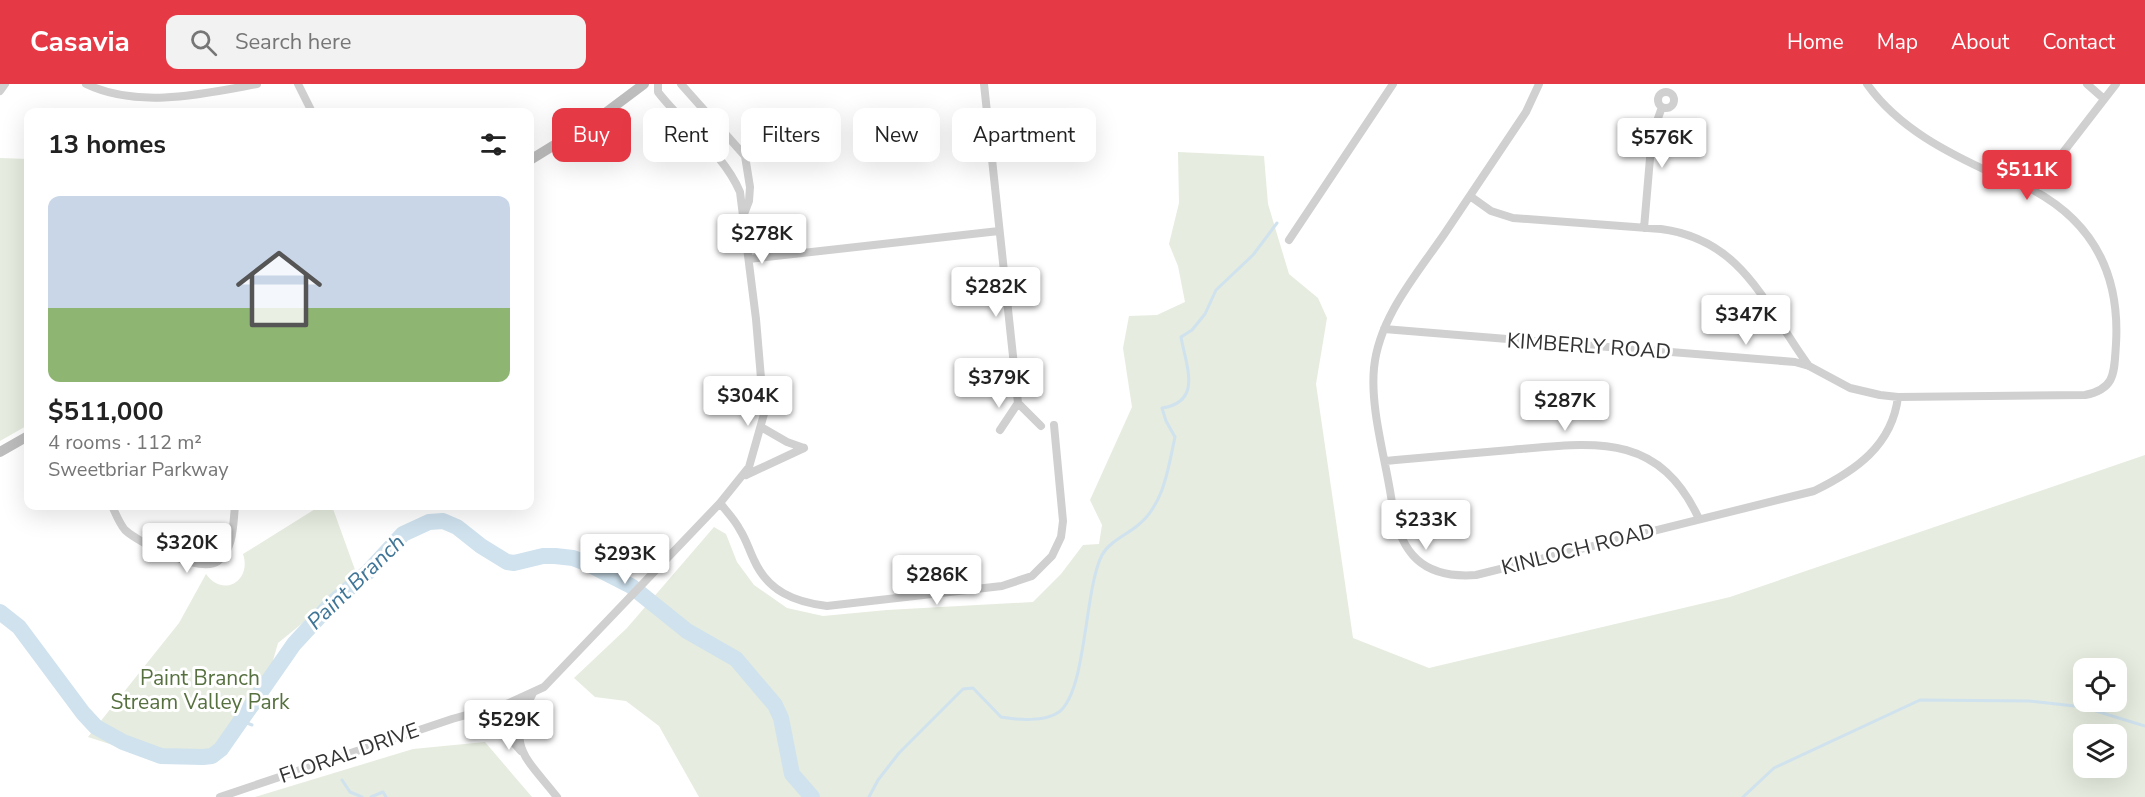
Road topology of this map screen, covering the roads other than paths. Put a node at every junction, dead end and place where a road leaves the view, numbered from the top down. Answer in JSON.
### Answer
{"nodes":[{"id":1,"x":5,"y":84,"type":"edge"},
{"id":2,"x":86,"y":84,"type":"edge"},
{"id":3,"x":257,"y":84,"type":"edge"},
{"id":4,"x":298,"y":84,"type":"edge"},
{"id":5,"x":644,"y":84,"type":"edge"},
{"id":6,"x":658,"y":84,"type":"edge"},
{"id":7,"x":681,"y":84,"type":"edge"},
{"id":8,"x":984,"y":84,"type":"edge"},
{"id":9,"x":1393,"y":84,"type":"edge"},
{"id":10,"x":1539,"y":84,"type":"edge"},
{"id":11,"x":1867,"y":84,"type":"edge"},
{"id":12,"x":2087,"y":84,"type":"edge"},
{"id":13,"x":2116,"y":84,"type":"edge"},
{"id":14,"x":0,"y":92,"type":"edge"},
{"id":15,"x":2104,"y":99,"type":"junction"},
{"id":16,"x":1662,"y":107,"type":"dead end"},
{"id":17,"x":310,"y":108,"type":"edge"},
{"id":18,"x":534,"y":157,"type":"edge"},
{"id":19,"x":2034,"y":190,"type":"junction"},
{"id":20,"x":1470,"y":196,"type":"junction"},
{"id":21,"x":743,"y":215,"type":"junction"},
{"id":22,"x":1644,"y":228,"type":"junction"},
{"id":23,"x":999,"y":231,"type":"junction"},
{"id":24,"x":1289,"y":240,"type":"dead end"},
{"id":25,"x":749,"y":259,"type":"junction"},
{"id":26,"x":1384,"y":329,"type":"junction"},
{"id":27,"x":1809,"y":366,"type":"junction"},
{"id":28,"x":1898,"y":397,"type":"junction"},
{"id":29,"x":1018,"y":402,"type":"junction"},
{"id":30,"x":1054,"y":425,"type":"dead end"},
{"id":31,"x":1041,"y":426,"type":"dead end"},
{"id":32,"x":761,"y":428,"type":"junction"},
{"id":33,"x":1000,"y":430,"type":"dead end"},
{"id":34,"x":24,"y":438,"type":"edge"},
{"id":35,"x":0,"y":452,"type":"edge"},
{"id":36,"x":1386,"y":461,"type":"junction"},
{"id":37,"x":743,"y":476,"type":"junction"},
{"id":38,"x":720,"y":503,"type":"junction"},
{"id":39,"x":114,"y":510,"type":"edge"},
{"id":40,"x":235,"y":510,"type":"edge"},
{"id":41,"x":1699,"y":519,"type":"junction"},
{"id":42,"x":533,"y":693,"type":"junction"},
{"id":43,"x":477,"y":712,"type":"junction"},
{"id":44,"x":522,"y":752,"type":"junction"},
{"id":45,"x":220,"y":797,"type":"edge"},
{"id":46,"x":557,"y":797,"type":"edge"}],
"edges":[{"from":1,"to":14,"type":"street"},
{"from":2,"to":3,"type":"street"},
{"from":4,"to":17,"type":"street"},
{"from":5,"to":18,"type":"main road"},
{"from":6,"to":21,"type":"street","name":"FLORAL DRIVE"},
{"from":7,"to":21,"type":"street","name":"FLORAL DRIVE"},
{"from":8,"to":23,"type":"street"},
{"from":9,"to":24,"type":"street"},
{"from":10,"to":20,"type":"street","name":"KINLOCH ROAD"},
{"from":11,"to":19,"type":"street"},
{"from":12,"to":15,"type":"street"},
{"from":13,"to":15,"type":"street"},
{"from":15,"to":19,"type":"street"},
{"from":16,"to":22,"type":"street"},
{"from":19,"to":28,"type":"street","name":"KIMBERLY ROAD"},
{"from":20,"to":22,"type":"street"},
{"from":20,"to":26,"type":"street","name":"KINLOCH ROAD"},
{"from":21,"to":25,"type":"street","name":"FLORAL DRIVE"},
{"from":22,"to":27,"type":"street"},
{"from":23,"to":25,"type":"street"},
{"from":23,"to":29,"type":"street"},
{"from":25,"to":32,"type":"street","name":"FLORAL DRIVE"},
{"from":26,"to":27,"type":"street","name":"KIMBERLY ROAD"},
{"from":26,"to":36,"type":"street","name":"KINLOCH ROAD"},
{"from":27,"to":28,"type":"street","name":"KIMBERLY ROAD"},
{"from":28,"to":41,"type":"street","name":"KINLOCH ROAD"},
{"from":29,"to":31,"type":"street"},
{"from":29,"to":33,"type":"street"},
{"from":30,"to":38,"type":"street"},
{"from":32,"to":37,"type":"street","name":"FLORAL DRIVE"},
{"from":32,"to":37,"type":"street"},
{"from":34,"to":35,"type":"main road"},
{"from":36,"to":41,"type":"street"},
{"from":36,"to":41,"type":"street","name":"KINLOCH ROAD"},
{"from":37,"to":38,"type":"street","name":"FLORAL DRIVE"},
{"from":38,"to":42,"type":"street","name":"FLORAL DRIVE"},
{"from":39,"to":40,"type":"street"},
{"from":42,"to":43,"type":"street","name":"FLORAL DRIVE"},
{"from":42,"to":44,"type":"street"},
{"from":43,"to":44,"type":"street"},
{"from":43,"to":45,"type":"street","name":"FLORAL DRIVE"},
{"from":44,"to":46,"type":"street"}]}
